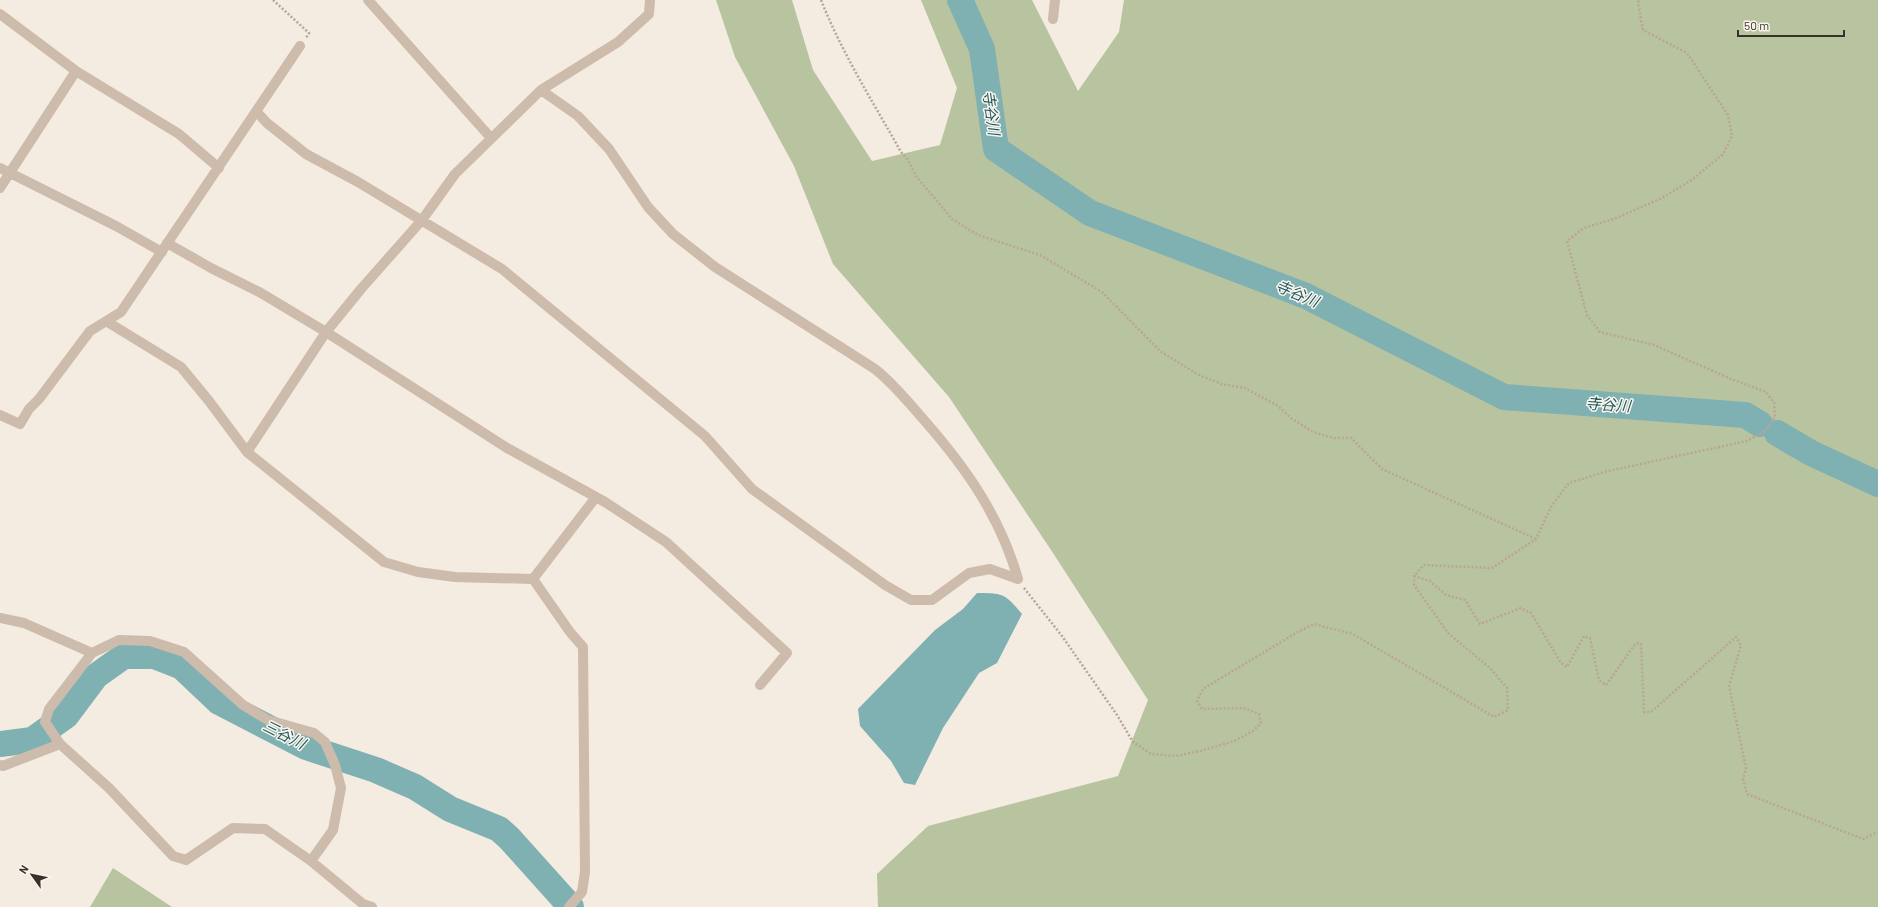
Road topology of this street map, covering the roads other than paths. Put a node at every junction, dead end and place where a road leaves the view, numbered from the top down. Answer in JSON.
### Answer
{"nodes":[{"id":1,"x":368,"y":0,"type":"edge"},
{"id":2,"x":650,"y":0,"type":"edge"},
{"id":3,"x":1055,"y":0,"type":"edge"},
{"id":4,"x":0,"y":14,"type":"edge"},
{"id":5,"x":1053,"y":19,"type":"dead end"},
{"id":6,"x":300,"y":46,"type":"road end"},
{"id":7,"x":76,"y":71,"type":"junction"},
{"id":8,"x":541,"y":90,"type":"junction"},
{"id":9,"x":257,"y":112,"type":"junction"},
{"id":10,"x":491,"y":138,"type":"junction"},
{"id":11,"x":0,"y":168,"type":"edge"},
{"id":12,"x":219,"y":168,"type":"junction"},
{"id":13,"x":9,"y":174,"type":"junction"},
{"id":14,"x":0,"y":188,"type":"edge"},
{"id":15,"x":422,"y":220,"type":"junction"},
{"id":16,"x":164,"y":248,"type":"junction"},
{"id":17,"x":106,"y":321,"type":"junction"},
{"id":18,"x":326,"y":332,"type":"junction"},
{"id":19,"x":0,"y":415,"type":"edge"},
{"id":20,"x":247,"y":452,"type":"junction"},
{"id":21,"x":596,"y":497,"type":"junction"},
{"id":22,"x":533,"y":579,"type":"junction"},
{"id":23,"x":0,"y":618,"type":"edge"},
{"id":24,"x":92,"y":653,"type":"junction"},
{"id":25,"x":760,"y":685,"type":"dead end"},
{"id":26,"x":58,"y":739,"type":"junction"},
{"id":27,"x":0,"y":765,"type":"edge"},
{"id":28,"x":311,"y":861,"type":"junction"},
{"id":29,"x":372,"y":907,"type":"edge"},
{"id":30,"x":568,"y":907,"type":"edge"}],
"edges":[{"from":1,"to":10,"type":"street"},
{"from":2,"to":8,"type":"street"},
{"from":3,"to":5,"type":"street"},
{"from":4,"to":7,"type":"street"},
{"from":6,"to":9,"type":"street"},
{"from":7,"to":12,"type":"street"},
{"from":7,"to":13,"type":"street"},
{"from":8,"to":10,"type":"street"},
{"from":8,"to":15,"type":"street"},
{"from":9,"to":12,"type":"street"},
{"from":9,"to":15,"type":"street"},
{"from":10,"to":15,"type":"street"},
{"from":11,"to":13,"type":"street"},
{"from":12,"to":16,"type":"street"},
{"from":13,"to":14,"type":"street"},
{"from":13,"to":16,"type":"street"},
{"from":15,"to":18,"type":"street"},
{"from":16,"to":17,"type":"street"},
{"from":16,"to":18,"type":"street"},
{"from":17,"to":19,"type":"street"},
{"from":17,"to":20,"type":"street"},
{"from":18,"to":20,"type":"street"},
{"from":18,"to":21,"type":"street"},
{"from":20,"to":22,"type":"street"},
{"from":21,"to":22,"type":"street"},
{"from":21,"to":25,"type":"street"},
{"from":22,"to":30,"type":"street"},
{"from":23,"to":24,"type":"street"},
{"from":24,"to":26,"type":"street"},
{"from":24,"to":28,"type":"street"},
{"from":26,"to":27,"type":"street"},
{"from":26,"to":28,"type":"street"},
{"from":28,"to":29,"type":"street"}]}
